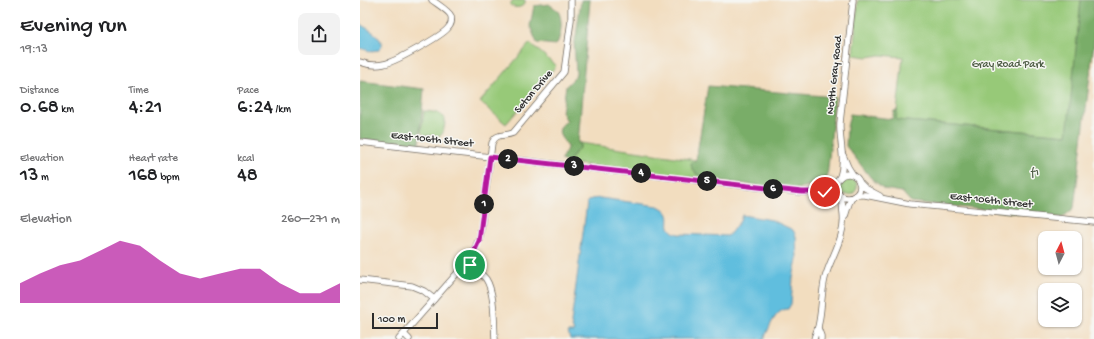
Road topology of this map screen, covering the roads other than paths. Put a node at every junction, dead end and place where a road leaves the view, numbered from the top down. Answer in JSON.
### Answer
{"nodes":[{"id":1,"x":432,"y":0,"type":"edge"},
{"id":2,"x":571,"y":0,"type":"edge"},
{"id":3,"x":853,"y":0,"type":"edge"},
{"id":4,"x":360,"y":62,"type":"edge"},
{"id":5,"x":360,"y":142,"type":"edge"},
{"id":6,"x":841,"y":152,"type":"junction"},
{"id":7,"x":490,"y":157,"type":"junction"},
{"id":8,"x":853,"y":175,"type":"junction"},
{"id":9,"x":838,"y":179,"type":"junction"},
{"id":10,"x":859,"y":182,"type":"junction"},
{"id":11,"x":812,"y":192,"type":"junction"},
{"id":12,"x":839,"y":194,"type":"junction"},
{"id":13,"x":855,"y":195,"type":"junction"},
{"id":14,"x":886,"y":198,"type":"junction"},
{"id":15,"x":844,"y":218,"type":"junction"},
{"id":16,"x":1094,"y":222,"type":"edge"},
{"id":17,"x":467,"y":262,"type":"junction"},
{"id":18,"x":360,"y":280,"type":"edge"},
{"id":19,"x":434,"y":299,"type":"junction"},
{"id":20,"x":818,"y":328,"type":"junction"},
{"id":21,"x":404,"y":334,"type":"junction"},
{"id":22,"x":399,"y":339,"type":"edge"},
{"id":23,"x":409,"y":339,"type":"edge"},
{"id":24,"x":495,"y":339,"type":"edge"},
{"id":25,"x":814,"y":339,"type":"edge"},
{"id":26,"x":821,"y":339,"type":"edge"}],
"edges":[{"from":1,"to":4,"type":"street"},
{"from":2,"to":7,"type":"street","name":"Seton Drive"},
{"from":3,"to":6,"type":"street","name":"North Gray Road"},
{"from":5,"to":7,"type":"street","name":"East 106th Street"},
{"from":6,"to":8,"type":"street","name":"North Gray Road"},
{"from":6,"to":9,"type":"street","name":"North Gray Road"},
{"from":7,"to":11,"type":"street","name":"East 106th Street"},
{"from":7,"to":17,"type":"street"},
{"from":8,"to":9,"type":"street"},
{"from":8,"to":10,"type":"street"},
{"from":9,"to":11,"type":"street","name":"East 106th Street"},
{"from":9,"to":12,"type":"street"},
{"from":10,"to":13,"type":"street"},
{"from":10,"to":14,"type":"street","name":"East 106th Street"},
{"from":11,"to":12,"type":"street","name":"East 106th Street"},
{"from":12,"to":13,"type":"street"},
{"from":12,"to":15,"type":"street"},
{"from":13,"to":14,"type":"street","name":"East 106th Street"},
{"from":13,"to":15,"type":"street"},
{"from":14,"to":16,"type":"street","name":"East 106th Street"},
{"from":15,"to":20,"type":"street"},
{"from":17,"to":19,"type":"street"},
{"from":17,"to":24,"type":"street"},
{"from":18,"to":19,"type":"street"},
{"from":19,"to":21,"type":"street"},
{"from":20,"to":25,"type":"street"},
{"from":20,"to":26,"type":"street"},
{"from":21,"to":22,"type":"street"},
{"from":21,"to":23,"type":"street"}]}
